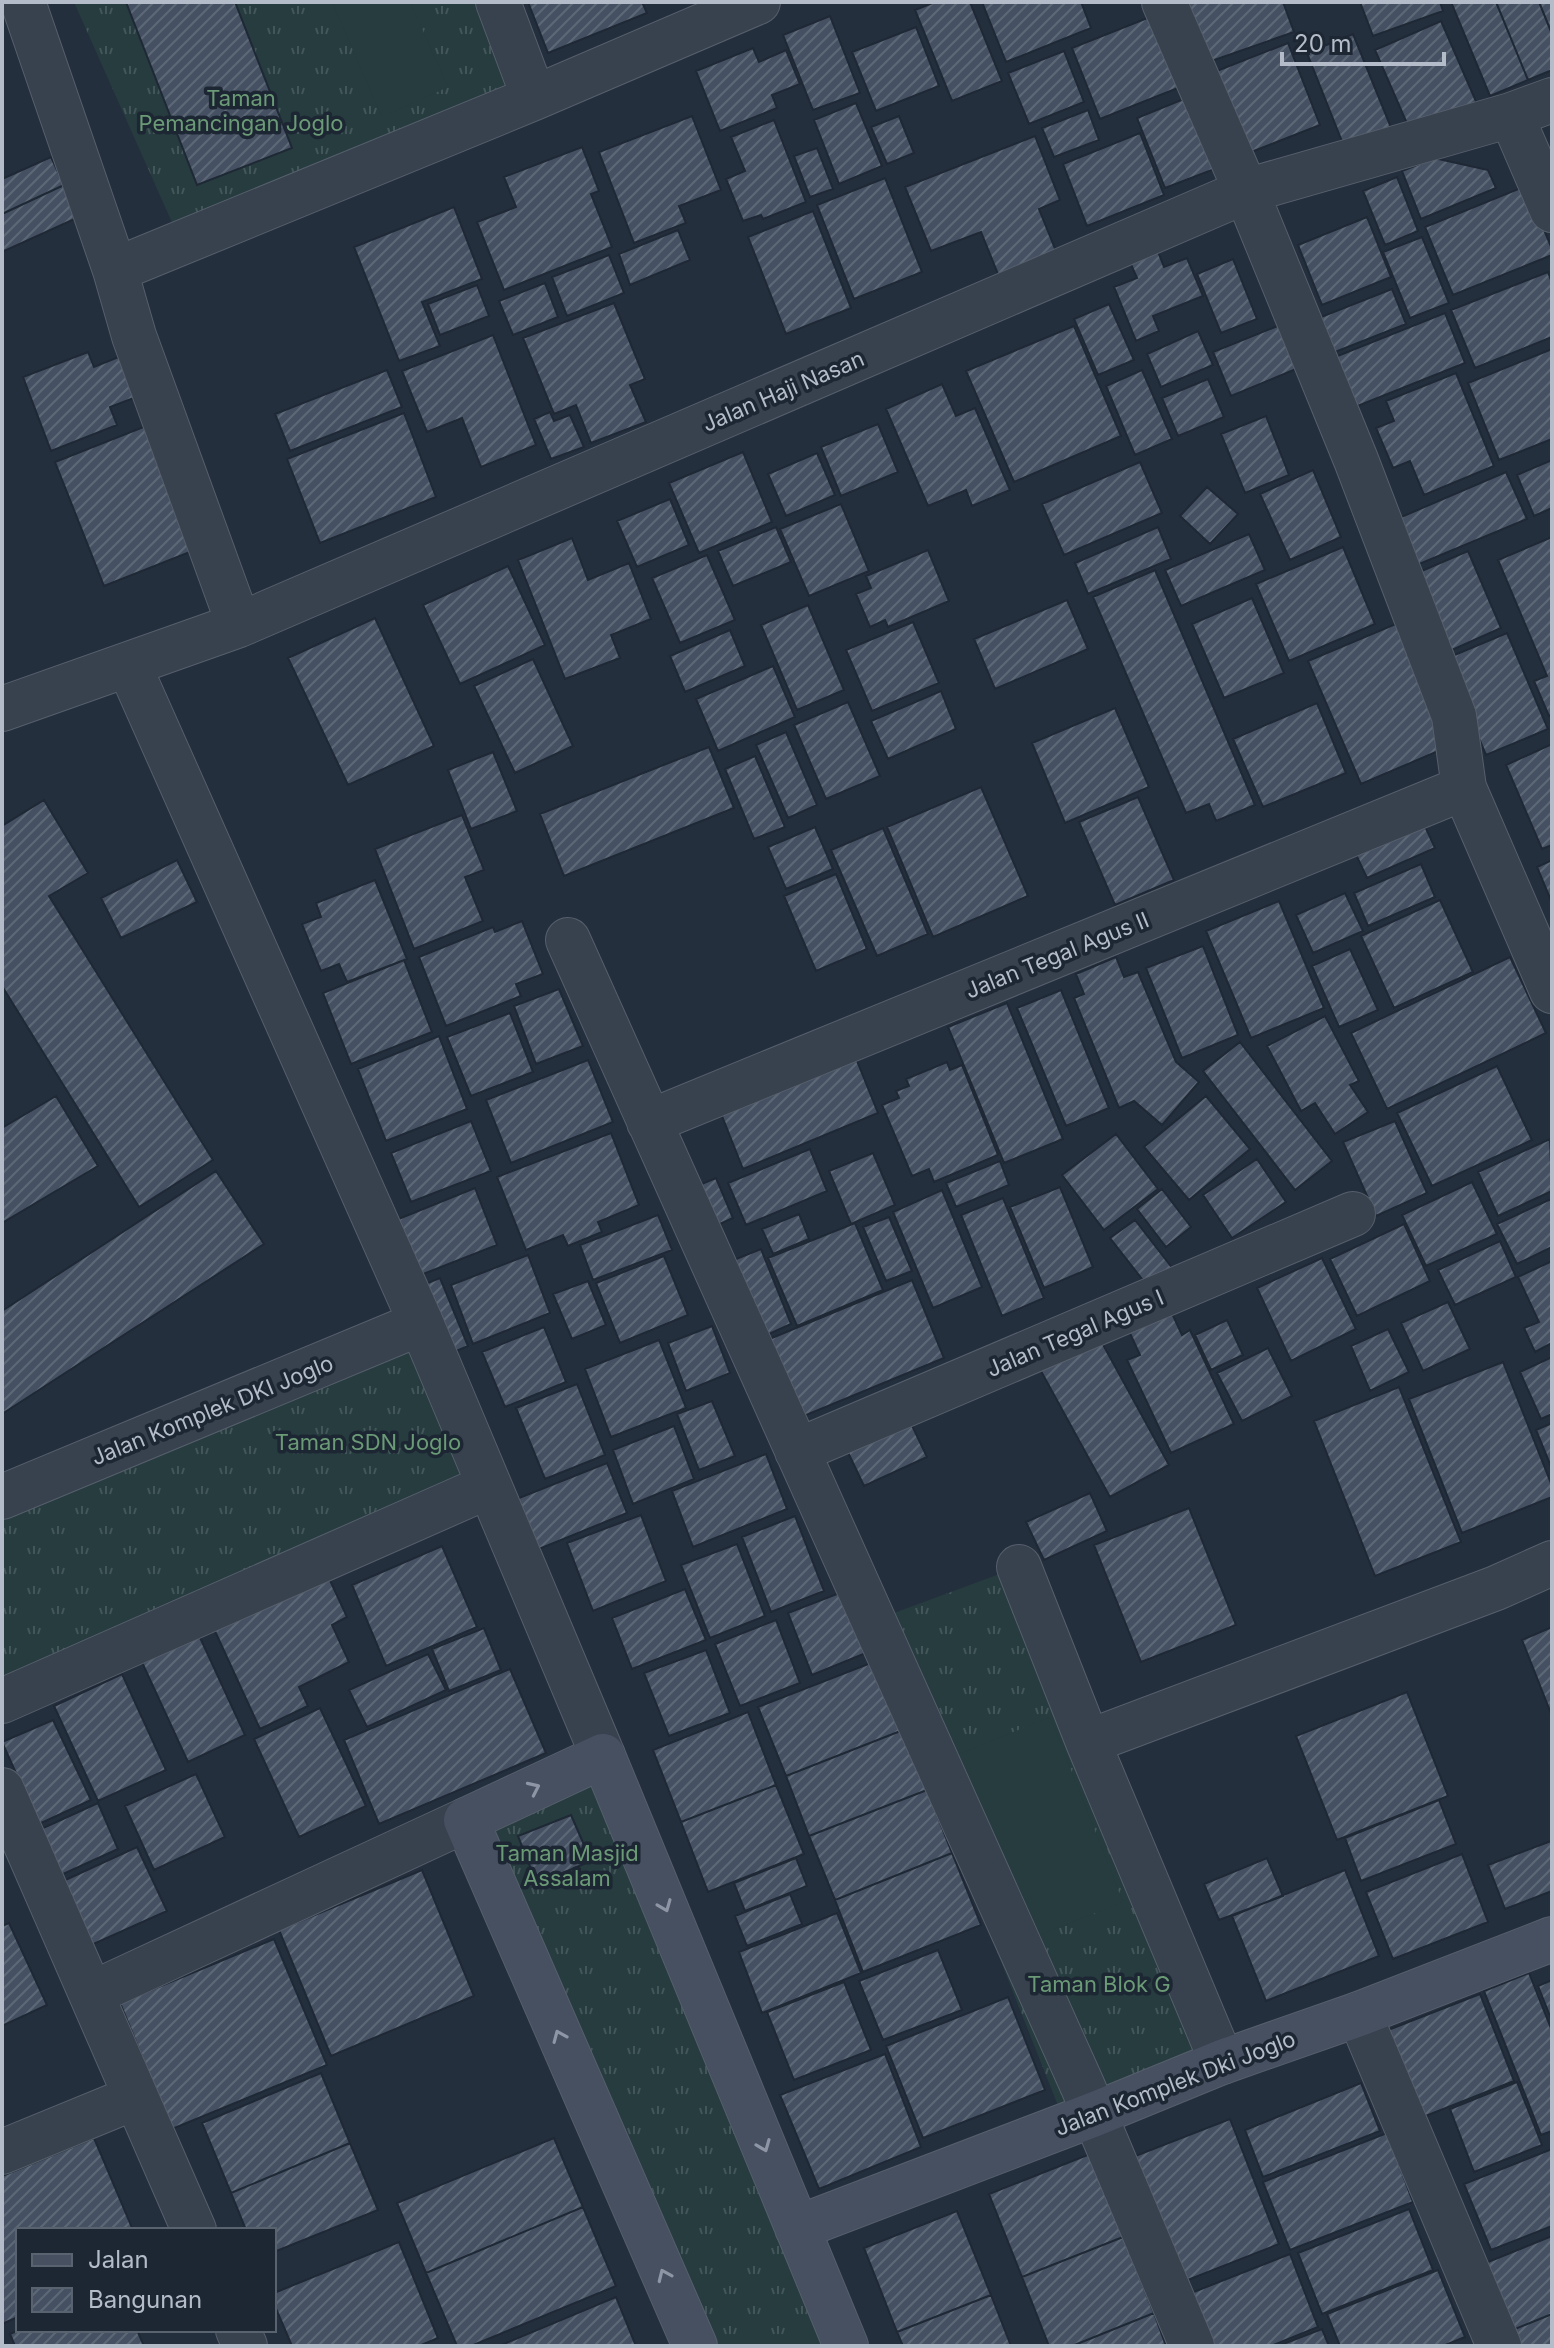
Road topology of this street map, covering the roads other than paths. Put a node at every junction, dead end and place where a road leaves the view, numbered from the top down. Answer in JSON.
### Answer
{"nodes":[{"id":1,"x":23,"y":2,"type":"edge"},
{"id":2,"x":498,"y":2,"type":"edge"},
{"id":3,"x":758,"y":2,"type":"edge"},
{"id":4,"x":1164,"y":2,"type":"edge"},
{"id":5,"x":534,"y":98,"type":"junction"},
{"id":6,"x":1552,"y":100,"type":"edge"},
{"id":7,"x":1511,"y":115,"type":"junction"},
{"id":8,"x":1246,"y":191,"type":"junction"},
{"id":9,"x":1552,"y":210,"type":"edge"},
{"id":10,"x":115,"y":270,"type":"junction"},
{"id":11,"x":239,"y":625,"type":"junction"},
{"id":12,"x":129,"y":666,"type":"junction"},
{"id":13,"x":2,"y":709,"type":"edge"},
{"id":14,"x":1464,"y":788,"type":"junction"},
{"id":15,"x":568,"y":940,"type":"dead end"},
{"id":16,"x":1552,"y":991,"type":"edge"},
{"id":17,"x":649,"y":1122,"type":"junction"},
{"id":18,"x":1353,"y":1214,"type":"dead end"},
{"id":19,"x":421,"y":1323,"type":"junction"},
{"id":20,"x":797,"y":1451,"type":"junction"},
{"id":21,"x":489,"y":1486,"type":"junction"},
{"id":22,"x":2,"y":1497,"type":"edge"},
{"id":23,"x":1552,"y":1563,"type":"edge"},
{"id":24,"x":1019,"y":1567,"type":"dead end"},
{"id":25,"x":2,"y":1701,"type":"edge"},
{"id":26,"x":1088,"y":1742,"type":"junction"},
{"id":27,"x":603,"y":1756,"type":"junction"},
{"id":28,"x":2,"y":1790,"type":"edge"},
{"id":29,"x":466,"y":1820,"type":"junction"},
{"id":30,"x":1552,"y":1939,"type":"edge"},
{"id":31,"x":93,"y":1993,"type":"junction"},
{"id":32,"x":1359,"y":2014,"type":"junction"},
{"id":33,"x":1222,"y":2062,"type":"junction"},
{"id":34,"x":136,"y":2097,"type":"junction"},
{"id":35,"x":1095,"y":2114,"type":"junction"},
{"id":36,"x":2,"y":2152,"type":"edge"},
{"id":37,"x":193,"y":2228,"type":"edge"},
{"id":38,"x":797,"y":2228,"type":"junction"},
{"id":39,"x":695,"y":2346,"type":"edge"},
{"id":40,"x":846,"y":2346,"type":"edge"},
{"id":41,"x":1192,"y":2346,"type":"edge"},
{"id":42,"x":1499,"y":2346,"type":"edge"}],
"edges":[{"from":1,"to":10,"type":"street"},
{"from":2,"to":5,"type":"street"},
{"from":3,"to":5,"type":"street"},
{"from":4,"to":8,"type":"street"},
{"from":5,"to":10,"type":"street"},
{"from":6,"to":7,"type":"street","name":"Jalan Haji Nasan"},
{"from":7,"to":8,"type":"street","name":"Jalan Haji Nasan"},
{"from":7,"to":9,"type":"street"},
{"from":8,"to":11,"type":"street","name":"Jalan Haji Nasan"},
{"from":8,"to":14,"type":"street"},
{"from":10,"to":11,"type":"street"},
{"from":11,"to":12,"type":"street","name":"Jalan Haji Nasan"},
{"from":12,"to":13,"type":"street","name":"Jalan Haji Nasan"},
{"from":12,"to":19,"type":"street"},
{"from":14,"to":16,"type":"street"},
{"from":14,"to":17,"type":"street","name":"Jalan Tegal Agus II"},
{"from":15,"to":17,"type":"street"},
{"from":17,"to":20,"type":"street"},
{"from":18,"to":20,"type":"street","name":"Jalan Tegal Agus I"},
{"from":19,"to":21,"type":"street"},
{"from":19,"to":22,"type":"street","name":"Jalan Komplek DKI Joglo"},
{"from":20,"to":35,"type":"street"},
{"from":21,"to":25,"type":"street"},
{"from":21,"to":27,"type":"street"},
{"from":23,"to":26,"type":"street"},
{"from":24,"to":26,"type":"street"},
{"from":26,"to":33,"type":"street"},
{"from":29,"to":27,"type":"street","one_way":true},
{"from":27,"to":38,"type":"street","one_way":true},
{"from":28,"to":31,"type":"street"},
{"from":29,"to":31,"type":"street"},
{"from":39,"to":29,"type":"street","one_way":true},
{"from":30,"to":32,"type":"street","name":"Jalan Komplek Dki Joglo"},
{"from":31,"to":34,"type":"street"},
{"from":32,"to":33,"type":"street","name":"Jalan Komplek Dki Joglo"},
{"from":32,"to":42,"type":"street"},
{"from":33,"to":35,"type":"street","name":"Jalan Komplek Dki Joglo"},
{"from":34,"to":36,"type":"street"},
{"from":34,"to":37,"type":"street"},
{"from":35,"to":38,"type":"street","name":"Jalan Komplek Dki Joglo"},
{"from":35,"to":41,"type":"street"},
{"from":38,"to":40,"type":"street"}]}
